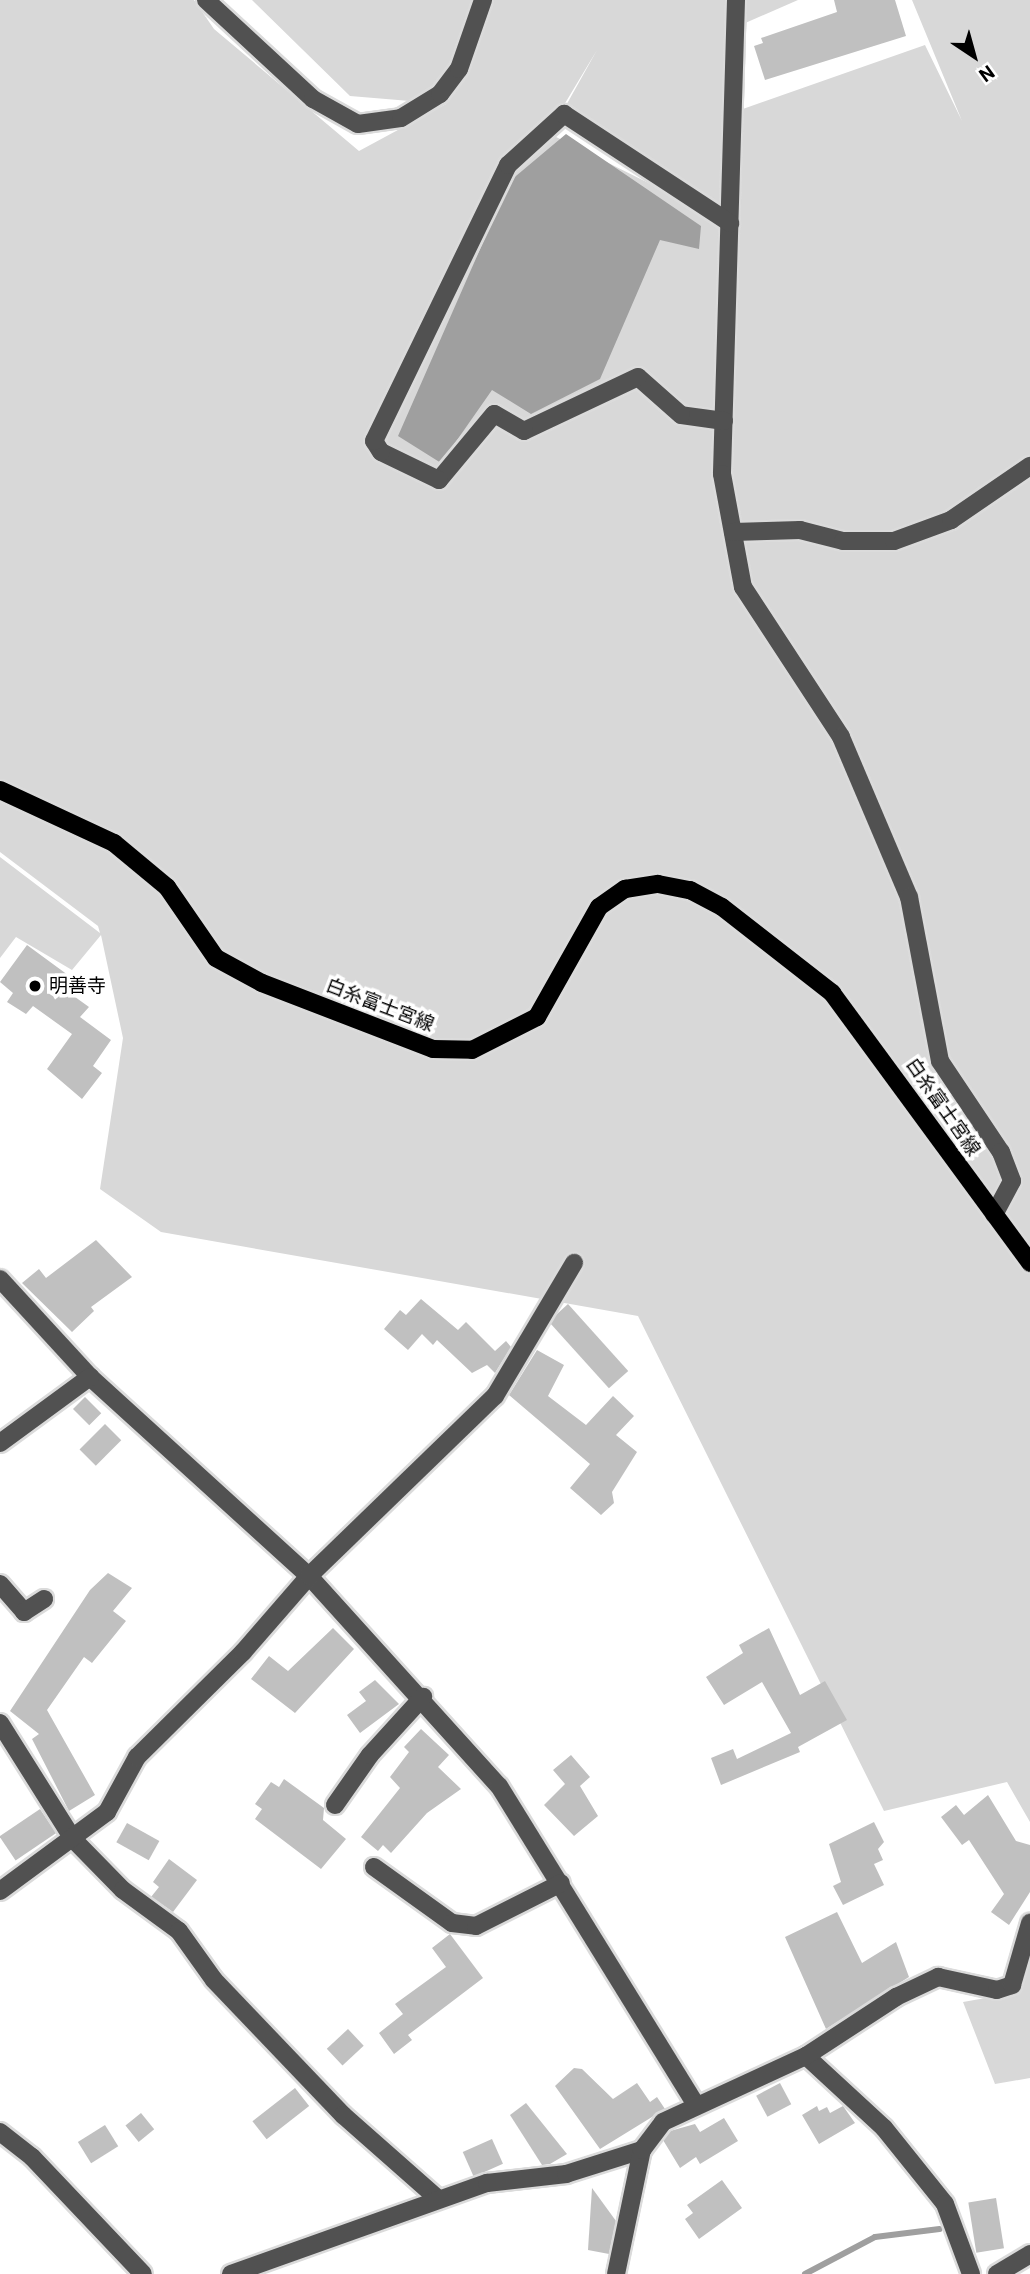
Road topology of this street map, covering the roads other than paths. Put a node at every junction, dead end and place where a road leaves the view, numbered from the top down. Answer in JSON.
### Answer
{"nodes":[{"id":1,"x":206,"y":0,"type":"edge"},
{"id":2,"x":483,"y":0,"type":"edge"},
{"id":3,"x":736,"y":0,"type":"edge"},
{"id":4,"x":730,"y":223,"type":"junction"},
{"id":5,"x":723,"y":421,"type":"junction"},
{"id":6,"x":1030,"y":466,"type":"edge"},
{"id":7,"x":733,"y":531,"type":"junction"},
{"id":8,"x":0,"y":790,"type":"edge"},
{"id":9,"x":994,"y":1215,"type":"junction"},
{"id":10,"x":574,"y":1263,"type":"dead end"},
{"id":11,"x":1030,"y":1263,"type":"edge"},
{"id":12,"x":0,"y":1279,"type":"edge"},
{"id":13,"x":90,"y":1377,"type":"junction"},
{"id":14,"x":0,"y":1443,"type":"edge"},
{"id":15,"x":309,"y":1576,"type":"junction"},
{"id":16,"x":0,"y":1584,"type":"edge"},
{"id":17,"x":44,"y":1599,"type":"dead end"},
{"id":18,"x":423,"y":1697,"type":"junction"},
{"id":19,"x":0,"y":1723,"type":"edge"},
{"id":20,"x":335,"y":1805,"type":"dead end"},
{"id":21,"x":73,"y":1839,"type":"junction"},
{"id":22,"x":374,"y":1867,"type":"dead end"},
{"id":23,"x":561,"y":1883,"type":"junction"},
{"id":24,"x":0,"y":1891,"type":"edge"},
{"id":25,"x":1030,"y":1923,"type":"edge"},
{"id":26,"x":806,"y":2056,"type":"junction"},
{"id":27,"x":695,"y":2103,"type":"junction"},
{"id":28,"x":0,"y":2132,"type":"edge"},
{"id":29,"x":642,"y":2150,"type":"junction"},
{"id":30,"x":437,"y":2198,"type":"junction"},
{"id":31,"x":1030,"y":2253,"type":"edge"},
{"id":32,"x":143,"y":2274,"type":"edge"},
{"id":33,"x":231,"y":2274,"type":"edge"},
{"id":34,"x":616,"y":2274,"type":"edge"},
{"id":35,"x":971,"y":2274,"type":"edge"},
{"id":36,"x":997,"y":2274,"type":"edge"}],
"edges":[{"from":1,"to":2,"type":"street"},
{"from":3,"to":4,"type":"street"},
{"from":4,"to":5,"type":"street"},
{"from":4,"to":5,"type":"street"},
{"from":5,"to":7,"type":"street"},
{"from":6,"to":7,"type":"street"},
{"from":7,"to":9,"type":"street"},
{"from":8,"to":9,"type":"main road","name":"白糸富士宮線"},
{"from":9,"to":11,"type":"main road","name":"白糸富士宮線"},
{"from":10,"to":15,"type":"street"},
{"from":12,"to":13,"type":"street"},
{"from":13,"to":14,"type":"street"},
{"from":13,"to":15,"type":"street"},
{"from":15,"to":18,"type":"street"},
{"from":15,"to":21,"type":"street"},
{"from":16,"to":17,"type":"street"},
{"from":18,"to":20,"type":"street"},
{"from":18,"to":23,"type":"street"},
{"from":19,"to":21,"type":"street"},
{"from":21,"to":24,"type":"street"},
{"from":21,"to":30,"type":"street"},
{"from":22,"to":23,"type":"street"},
{"from":23,"to":27,"type":"street"},
{"from":25,"to":26,"type":"street"},
{"from":26,"to":27,"type":"street"},
{"from":26,"to":35,"type":"street"},
{"from":27,"to":29,"type":"street"},
{"from":28,"to":32,"type":"street"},
{"from":29,"to":30,"type":"street"},
{"from":29,"to":34,"type":"street"},
{"from":30,"to":33,"type":"street"},
{"from":31,"to":36,"type":"street"}]}
